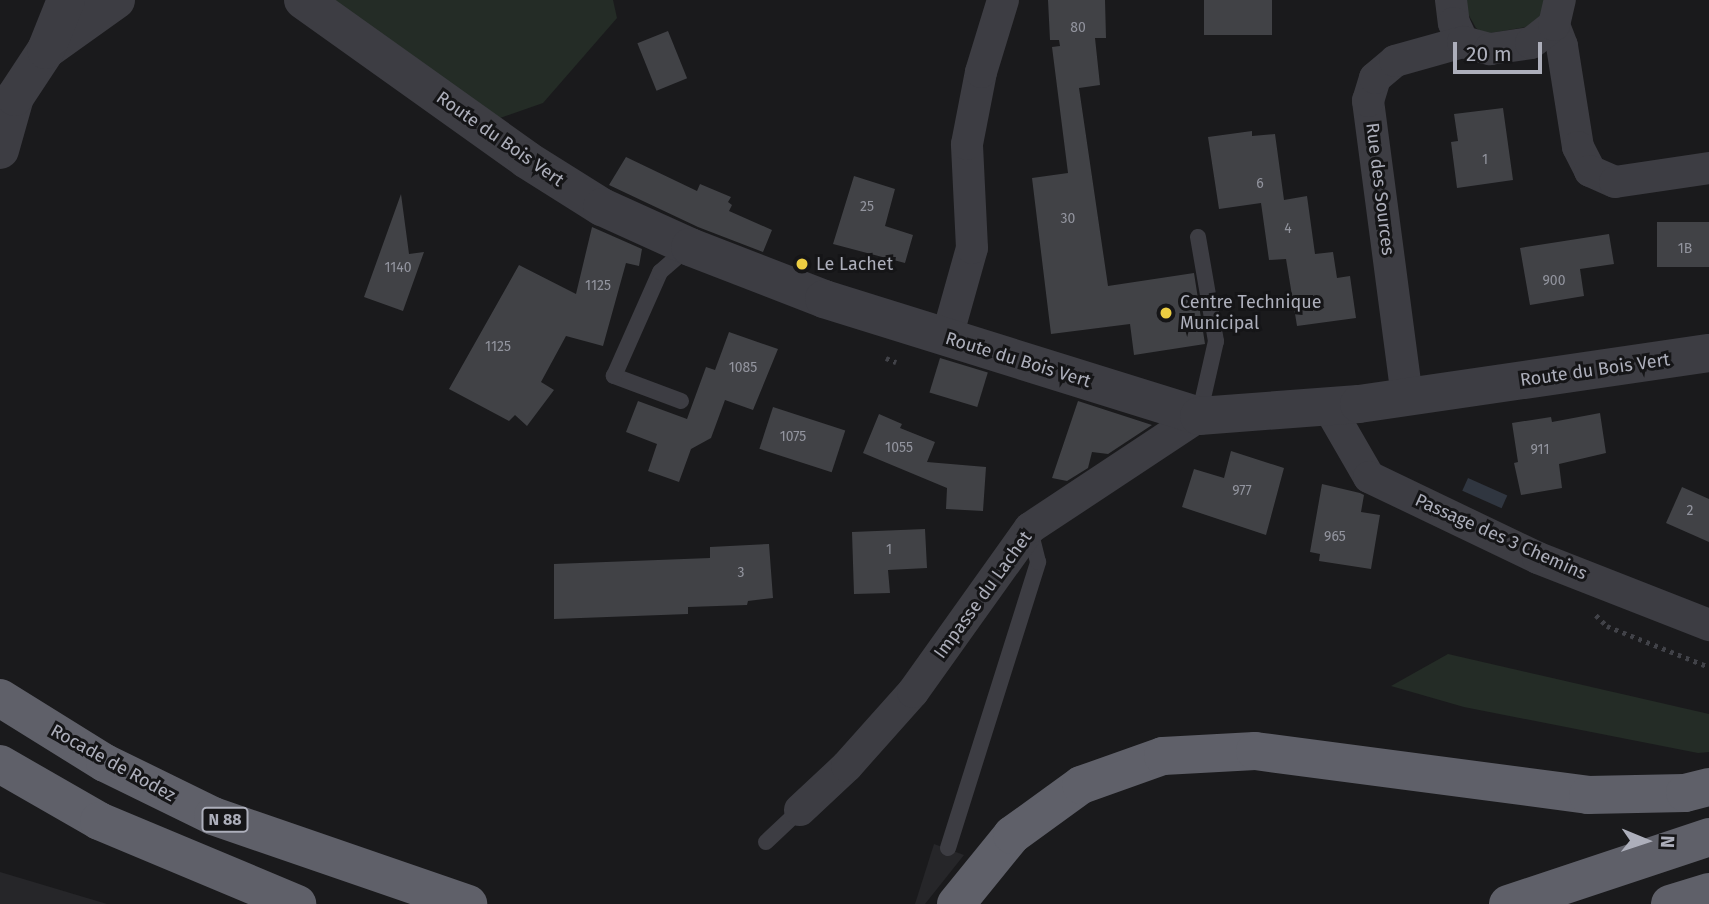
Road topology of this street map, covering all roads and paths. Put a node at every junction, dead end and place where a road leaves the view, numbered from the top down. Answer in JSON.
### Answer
{"nodes":[{"id":1,"x":66,"y":0,"type":"edge"},
{"id":2,"x":116,"y":0,"type":"edge"},
{"id":3,"x":1003,"y":0,"type":"edge"},
{"id":4,"x":1451,"y":0,"type":"edge"},
{"id":5,"x":299,"y":2,"type":"edge"},
{"id":6,"x":1557,"y":13,"type":"edge"},
{"id":7,"x":1463,"y":42,"type":"junction"},
{"id":8,"x":46,"y":50,"type":"junction"},
{"id":9,"x":0,"y":150,"type":"edge"},
{"id":10,"x":1709,"y":168,"type":"edge"},
{"id":11,"x":1198,"y":237,"type":"dead end"},
{"id":12,"x":690,"y":247,"type":"junction"},
{"id":13,"x":947,"y":337,"type":"junction"},
{"id":14,"x":1709,"y":353,"type":"edge"},
{"id":15,"x":886,"y":358,"type":"dead end"},
{"id":16,"x":896,"y":362,"type":"dead end"},
{"id":17,"x":1407,"y":397,"type":"junction"},
{"id":18,"x":681,"y":401,"type":"dead end"},
{"id":19,"x":1328,"y":407,"type":"junction"},
{"id":20,"x":1199,"y":416,"type":"junction"},
{"id":21,"x":1030,"y":528,"type":"junction"},
{"id":22,"x":1709,"y":625,"type":"edge"},
{"id":23,"x":0,"y":698,"type":"edge"},
{"id":24,"x":0,"y":764,"type":"edge"},
{"id":25,"x":1709,"y":787,"type":"edge"},
{"id":26,"x":800,"y":810,"type":"joint"},
{"id":27,"x":1709,"y":837,"type":"edge"},
{"id":28,"x":765,"y":842,"type":"dead end"},
{"id":29,"x":948,"y":848,"type":"dead end"},
{"id":30,"x":1709,"y":891,"type":"edge"},
{"id":31,"x":297,"y":904,"type":"edge"},
{"id":32,"x":468,"y":904,"type":"edge"},
{"id":33,"x":956,"y":904,"type":"edge"},
{"id":34,"x":1508,"y":904,"type":"edge"},
{"id":35,"x":1670,"y":904,"type":"edge"}],
"edges":[{"from":1,"to":8,"type":"street"},
{"from":2,"to":8,"type":"street"},
{"from":3,"to":13,"type":"street"},
{"from":4,"to":7,"type":"street"},
{"from":5,"to":12,"type":"street","name":"Route du Bois Vert"},
{"from":6,"to":7,"type":"street","name":"Rue des Sources"},
{"from":6,"to":10,"type":"street","name":"Rue des Sources"},
{"from":7,"to":17,"type":"street","name":"Rue des Sources"},
{"from":8,"to":9,"type":"street"},
{"from":11,"to":20,"type":"lane"},
{"from":12,"to":13,"type":"street","name":"Route du Bois Vert"},
{"from":12,"to":18,"type":"lane"},
{"from":13,"to":20,"type":"street","name":"Route du Bois Vert"},
{"from":14,"to":17,"type":"street","name":"Route du Bois Vert"},
{"from":15,"to":16,"type":"path"},
{"from":17,"to":19,"type":"street","name":"Route du Bois Vert"},
{"from":19,"to":20,"type":"street","name":"Route du Bois Vert"},
{"from":19,"to":22,"type":"street","name":"Passage des 3 Chemins"},
{"from":20,"to":21,"type":"street","name":"Impasse du Lachet"},
{"from":21,"to":26,"type":"street","name":"Impasse du Lachet"},
{"from":21,"to":29,"type":"lane"},
{"from":23,"to":32,"type":"highway","name":"Rocade de Rodez","number":"N 88"},
{"from":24,"to":31,"type":"highway"},
{"from":25,"to":33,"type":"highway"},
{"from":26,"to":28,"type":"lane"},
{"from":27,"to":34,"type":"highway"},
{"from":30,"to":35,"type":"highway"}]}
